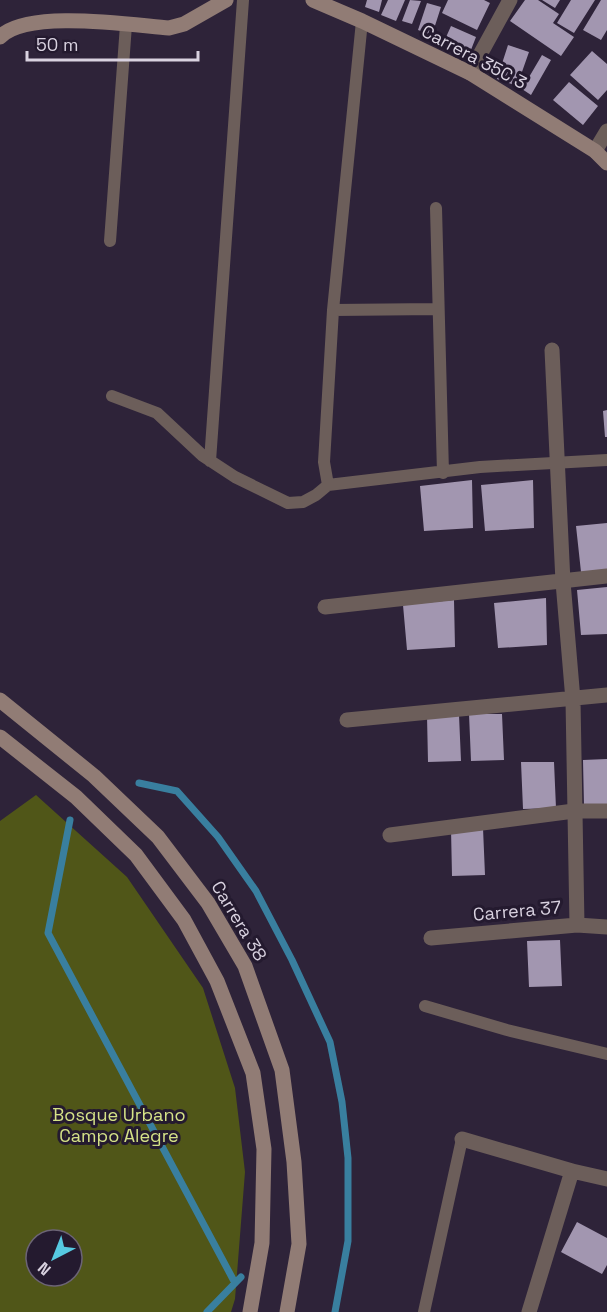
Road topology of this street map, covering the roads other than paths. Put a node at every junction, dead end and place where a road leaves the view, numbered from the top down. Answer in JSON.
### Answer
{"nodes":[{"id":1,"x":225,"y":0,"type":"edge"},
{"id":2,"x":243,"y":0,"type":"edge"},
{"id":3,"x":313,"y":0,"type":"edge"},
{"id":4,"x":510,"y":0,"type":"edge"},
{"id":5,"x":362,"y":21,"type":"junction"},
{"id":6,"x":126,"y":25,"type":"junction"},
{"id":7,"x":2,"y":33,"type":"edge"},
{"id":8,"x":470,"y":73,"type":"junction"},
{"id":9,"x":607,"y":131,"type":"edge"},
{"id":10,"x":595,"y":151,"type":"junction"},
{"id":11,"x":607,"y":163,"type":"edge"},
{"id":12,"x":436,"y":208,"type":"dead end"},
{"id":13,"x":110,"y":242,"type":"dead end"},
{"id":14,"x":438,"y":309,"type":"junction"},
{"id":15,"x":333,"y":310,"type":"junction"},
{"id":16,"x":552,"y":350,"type":"dead end"},
{"id":17,"x":112,"y":396,"type":"dead end"},
{"id":18,"x":607,"y":460,"type":"edge"},
{"id":19,"x":210,"y":461,"type":"junction"},
{"id":20,"x":558,"y":463,"type":"junction"},
{"id":21,"x":443,"y":473,"type":"junction"},
{"id":22,"x":328,"y":485,"type":"junction"},
{"id":23,"x":607,"y":576,"type":"edge"},
{"id":24,"x":563,"y":582,"type":"junction"},
{"id":25,"x":325,"y":607,"type":"dead end"},
{"id":26,"x":607,"y":695,"type":"edge"},
{"id":27,"x":0,"y":700,"type":"edge"},
{"id":28,"x":573,"y":700,"type":"junction"},
{"id":29,"x":347,"y":720,"type":"dead end"},
{"id":30,"x":0,"y":737,"type":"edge"},
{"id":31,"x":607,"y":810,"type":"edge"},
{"id":32,"x":574,"y":811,"type":"junction"},
{"id":33,"x":390,"y":835,"type":"dead end"},
{"id":34,"x":577,"y":925,"type":"junction"},
{"id":35,"x":607,"y":927,"type":"edge"},
{"id":36,"x":431,"y":938,"type":"dead end"},
{"id":37,"x":425,"y":1005,"type":"dead end"},
{"id":38,"x":607,"y":1054,"type":"edge"},
{"id":39,"x":462,"y":1140,"type":"joint"},
{"id":40,"x":572,"y":1171,"type":"junction"},
{"id":41,"x":607,"y":1179,"type":"edge"},
{"id":42,"x":250,"y":1312,"type":"edge"},
{"id":43,"x":287,"y":1312,"type":"edge"},
{"id":44,"x":424,"y":1312,"type":"edge"},
{"id":45,"x":529,"y":1312,"type":"edge"}],
"edges":[{"from":1,"to":6,"type":"main road"},
{"from":2,"to":19,"type":"lane"},
{"from":3,"to":5,"type":"main road","name":"Carrera 35C 3"},
{"from":4,"to":8,"type":"street"},
{"from":5,"to":8,"type":"main road","name":"Carrera 35C 3"},
{"from":5,"to":15,"type":"lane"},
{"from":6,"to":7,"type":"main road"},
{"from":6,"to":13,"type":"lane"},
{"from":8,"to":10,"type":"main road","name":"Carrera 35C 3"},
{"from":9,"to":10,"type":"street"},
{"from":10,"to":11,"type":"main road","name":"Carrera 35C 3"},
{"from":12,"to":14,"type":"lane"},
{"from":14,"to":15,"type":"lane"},
{"from":14,"to":21,"type":"lane"},
{"from":15,"to":22,"type":"lane"},
{"from":16,"to":20,"type":"street"},
{"from":17,"to":19,"type":"lane"},
{"from":18,"to":20,"type":"lane"},
{"from":19,"to":22,"type":"lane"},
{"from":20,"to":21,"type":"lane"},
{"from":20,"to":24,"type":"street"},
{"from":21,"to":22,"type":"lane"},
{"from":23,"to":24,"type":"street"},
{"from":24,"to":25,"type":"street"},
{"from":24,"to":28,"type":"street"},
{"from":26,"to":28,"type":"street"},
{"from":27,"to":43,"type":"main road","name":"Carrera 38"},
{"from":28,"to":29,"type":"street"},
{"from":28,"to":32,"type":"street"},
{"from":30,"to":42,"type":"main road"},
{"from":31,"to":32,"type":"street"},
{"from":32,"to":33,"type":"street"},
{"from":32,"to":34,"type":"street"},
{"from":34,"to":35,"type":"street","name":"Carrera 37"},
{"from":34,"to":36,"type":"street","name":"Carrera 37"},
{"from":37,"to":38,"type":"lane"},
{"from":39,"to":40,"type":"street"},
{"from":39,"to":44,"type":"lane"},
{"from":40,"to":41,"type":"street"},
{"from":40,"to":45,"type":"street"}]}
